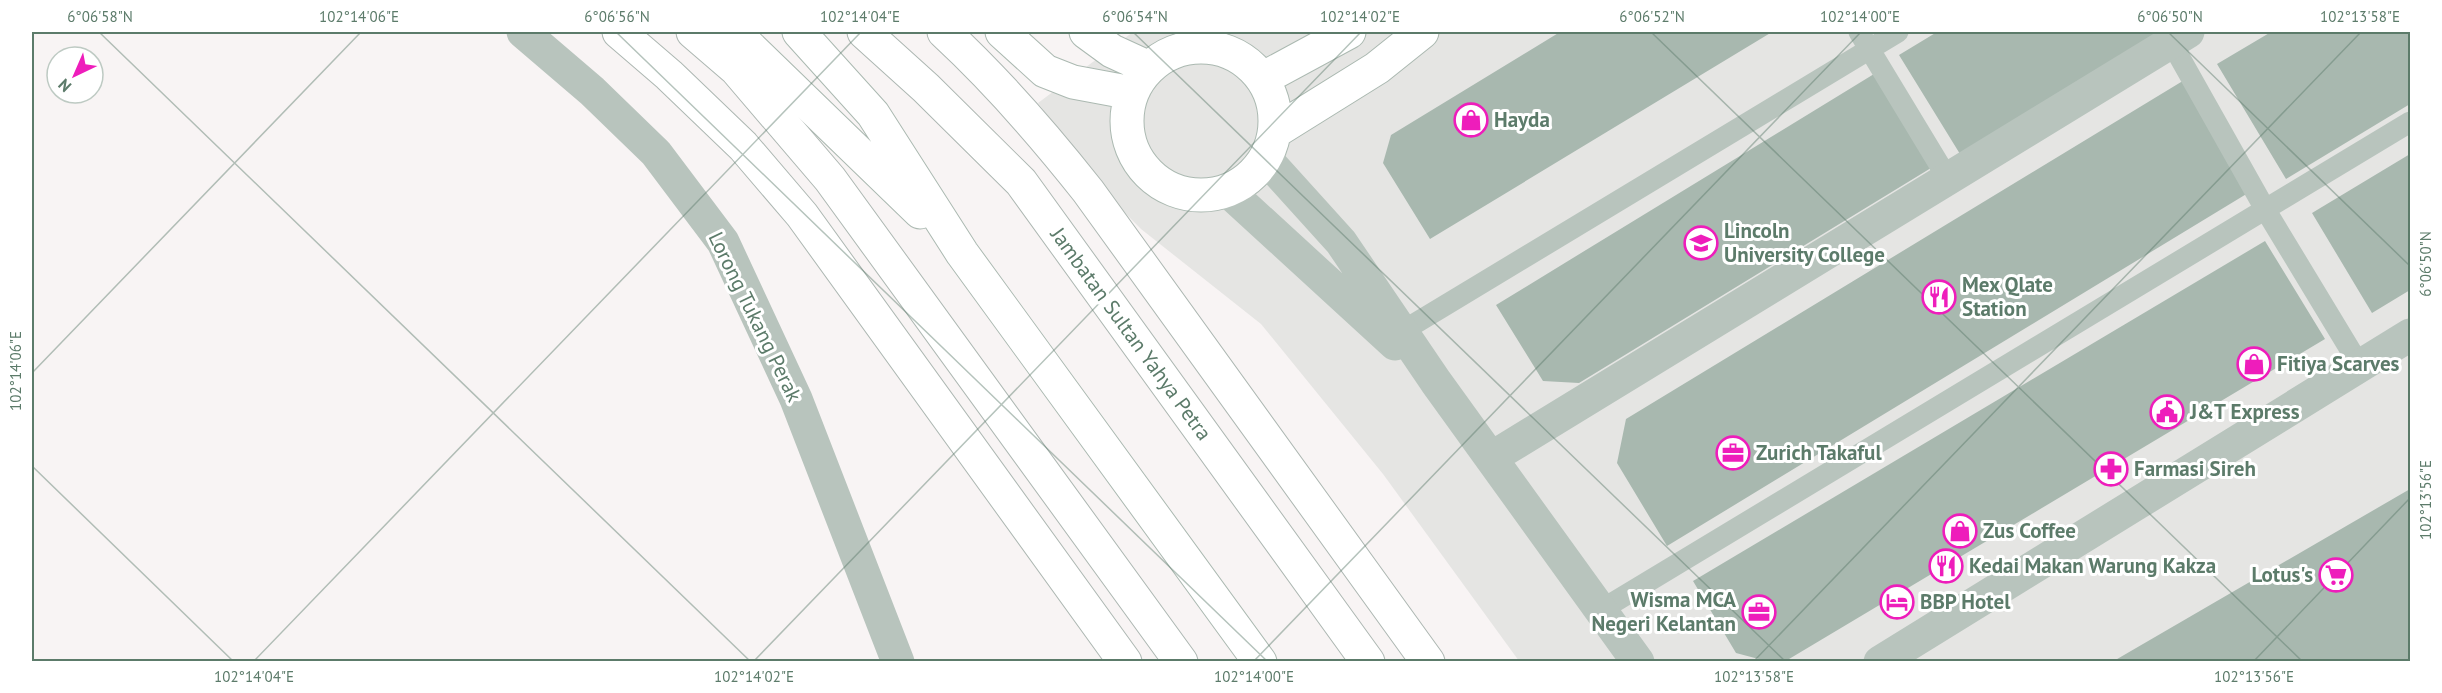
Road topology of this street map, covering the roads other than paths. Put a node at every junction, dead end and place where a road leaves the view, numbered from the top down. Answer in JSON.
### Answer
{"nodes":[{"id":1,"x":523,"y":32,"type":"edge"},
{"id":2,"x":620,"y":32,"type":"edge"},
{"id":3,"x":693,"y":32,"type":"edge"},
{"id":4,"x":734,"y":32,"type":"edge"},
{"id":5,"x":799,"y":32,"type":"edge"},
{"id":6,"x":864,"y":32,"type":"edge"},
{"id":7,"x":944,"y":32,"type":"edge"},
{"id":8,"x":1002,"y":32,"type":"edge"},
{"id":9,"x":1086,"y":32,"type":"edge"},
{"id":10,"x":1349,"y":32,"type":"edge"},
{"id":11,"x":1422,"y":32,"type":"edge"},
{"id":12,"x":1898,"y":32,"type":"edge"},
{"id":13,"x":2179,"y":37,"type":"edge"},
{"id":14,"x":1864,"y":40,"type":"edge"},
{"id":15,"x":1262,"y":79,"type":"junction"},
{"id":16,"x":1140,"y":81,"type":"junction"},
{"id":17,"x":2410,"y":122,"type":"edge"},
{"id":18,"x":1271,"y":145,"type":"junction"},
{"id":19,"x":1948,"y":179,"type":"junction"},
{"id":20,"x":1228,"y":191,"type":"junction"},
{"id":21,"x":2265,"y":209,"type":"junction"},
{"id":22,"x":962,"y":253,"type":"junction"},
{"id":23,"x":1401,"y":332,"type":"junction"},
{"id":24,"x":2410,"y":335,"type":"edge"},
{"id":25,"x":2360,"y":366,"type":"junction"},
{"id":26,"x":1436,"y":382,"type":"junction"},
{"id":27,"x":1491,"y":458,"type":"junction"},
{"id":28,"x":1601,"y":610,"type":"junction"},
{"id":29,"x":898,"y":662,"type":"edge"},
{"id":30,"x":1125,"y":662,"type":"edge"},
{"id":31,"x":1180,"y":662,"type":"edge"},
{"id":32,"x":1260,"y":662,"type":"edge"},
{"id":33,"x":1368,"y":662,"type":"edge"},
{"id":34,"x":1428,"y":662,"type":"edge"},
{"id":35,"x":1638,"y":662,"type":"edge"},
{"id":36,"x":1880,"y":662,"type":"edge"}],
"edges":[{"from":1,"to":29,"type":"street","name":"Lorong Tukang Perak"},
{"from":2,"to":30,"type":"main road"},
{"from":3,"to":31,"type":"main road"},
{"from":4,"to":22,"type":"main road"},
{"from":5,"to":22,"type":"main road"},
{"from":6,"to":33,"type":"main road","name":"Jambatan Sultan Yahya Petra"},
{"from":7,"to":34,"type":"main road"},
{"from":8,"to":16,"type":"main road"},
{"from":9,"to":16,"type":"main road"},
{"from":10,"to":15,"type":"main road"},
{"from":11,"to":18,"type":"main road"},
{"from":12,"to":14,"type":"lane"},
{"from":13,"to":19,"type":"street"},
{"from":13,"to":21,"type":"lane"},
{"from":14,"to":19,"type":"lane"},
{"from":14,"to":23,"type":"lane"},
{"from":15,"to":16,"type":"main road"},
{"from":15,"to":18,"type":"main road"},
{"from":16,"to":20,"type":"main road"},
{"from":17,"to":21,"type":"lane"},
{"from":18,"to":20,"type":"main road"},
{"from":18,"to":23,"type":"street"},
{"from":19,"to":27,"type":"street"},
{"from":20,"to":26,"type":"street"},
{"from":21,"to":25,"type":"lane"},
{"from":21,"to":28,"type":"lane"},
{"from":22,"to":32,"type":"main road"},
{"from":23,"to":26,"type":"street"},
{"from":24,"to":25,"type":"street"},
{"from":25,"to":36,"type":"street"},
{"from":26,"to":27,"type":"street"},
{"from":27,"to":28,"type":"street"},
{"from":28,"to":35,"type":"street"}]}
